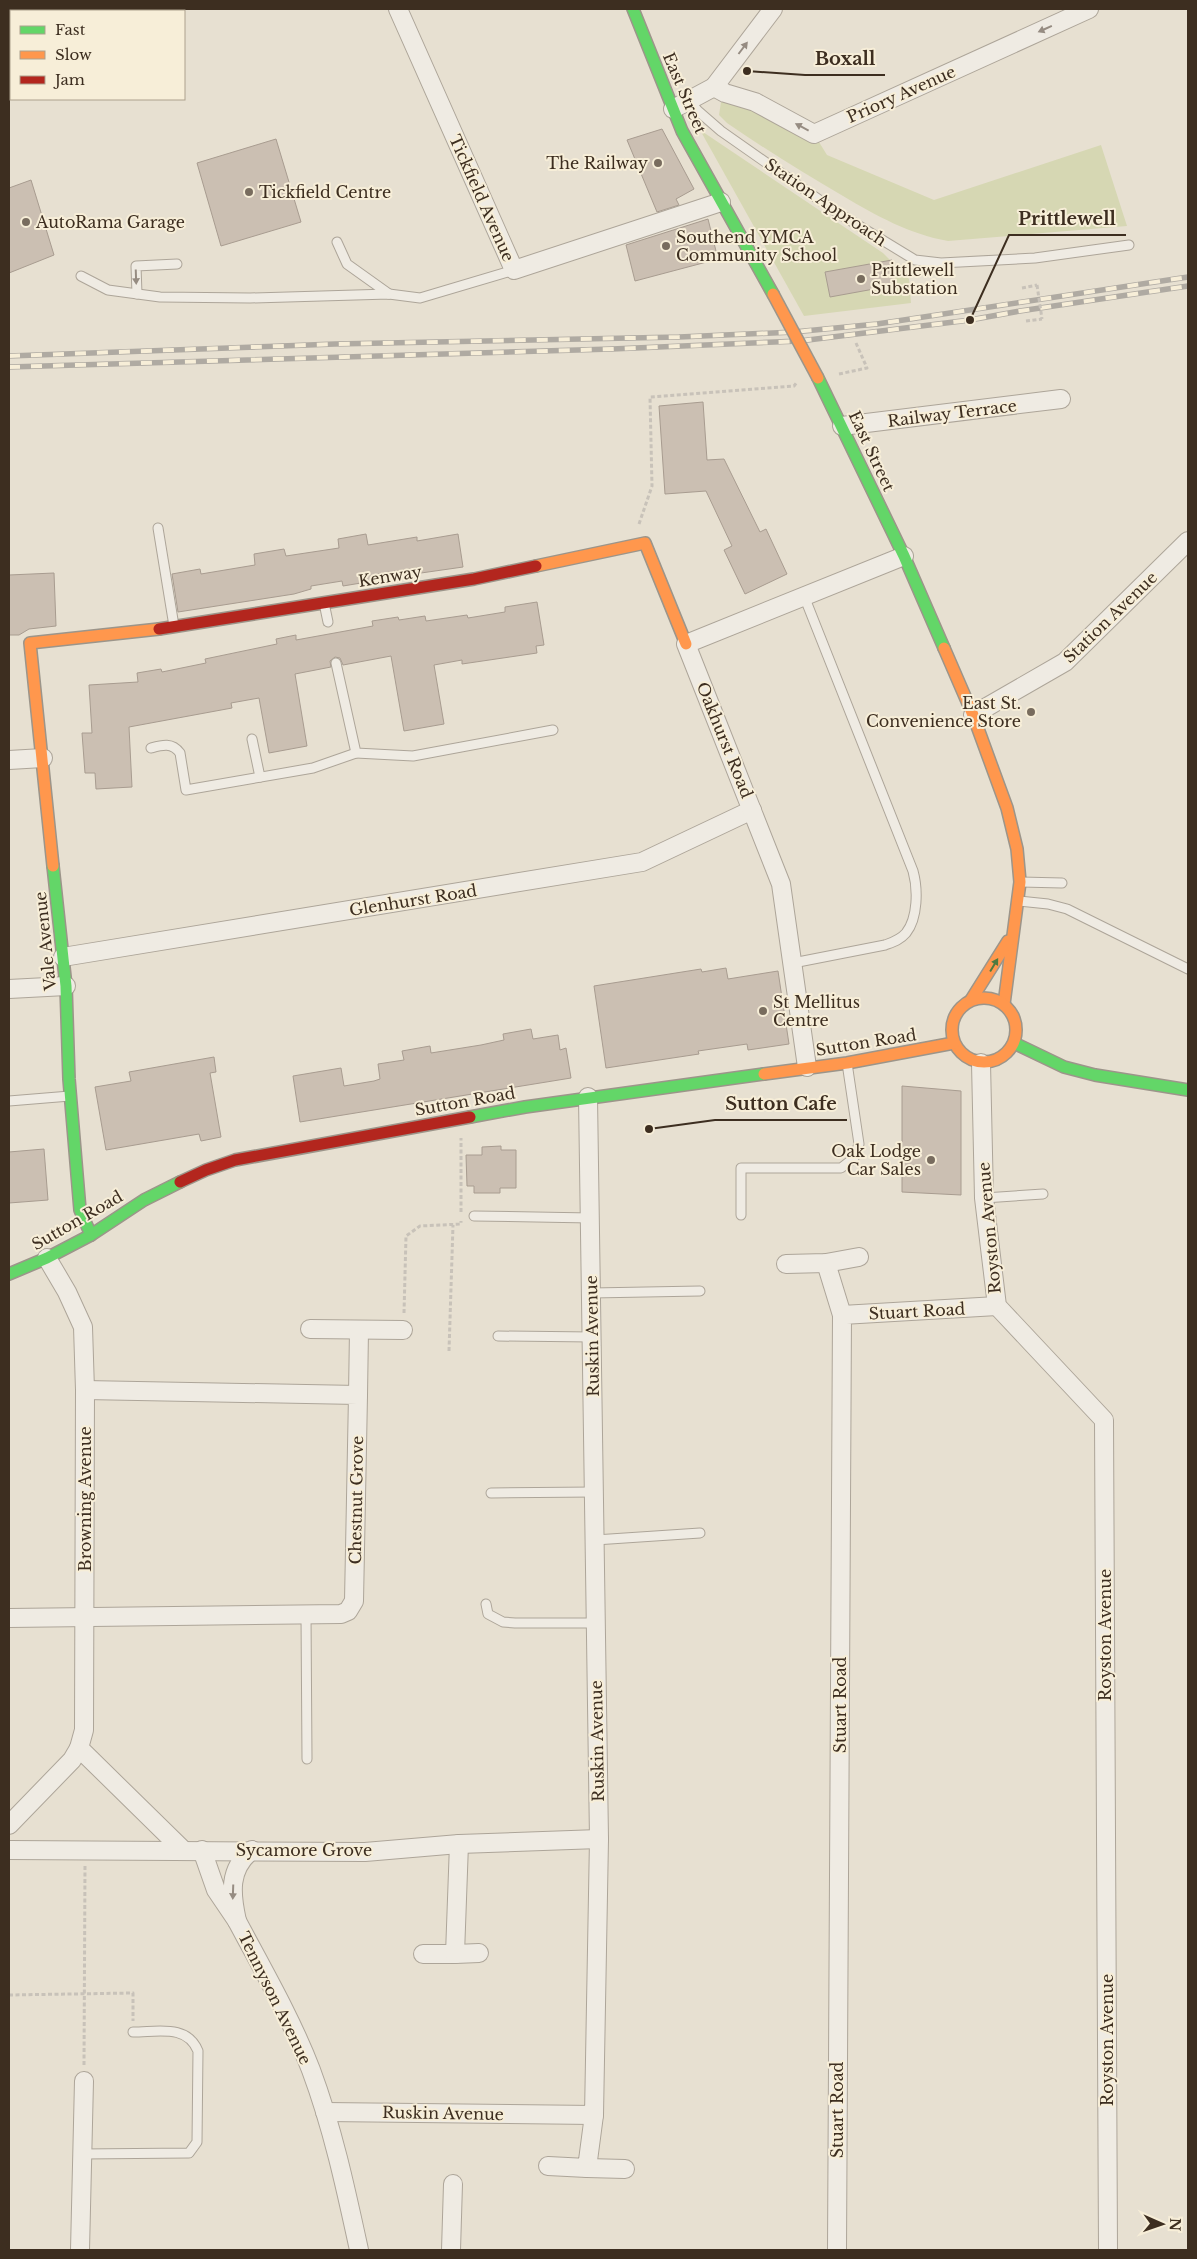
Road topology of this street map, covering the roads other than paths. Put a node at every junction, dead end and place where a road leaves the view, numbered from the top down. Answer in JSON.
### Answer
{"nodes":[{"id":1,"x":398,"y":9,"type":"edge"},
{"id":2,"x":633,"y":9,"type":"edge"},
{"id":3,"x":773,"y":9,"type":"edge"},
{"id":4,"x":1089,"y":9,"type":"edge"},
{"id":5,"x":714,"y":87,"type":"junction"},
{"id":6,"x":690,"y":100,"type":"junction"},
{"id":7,"x":673,"y":109,"type":"junction"},
{"id":8,"x":721,"y":202,"type":"junction"},
{"id":9,"x":337,"y":242,"type":"dead end"},
{"id":10,"x":1129,"y":245,"type":"dead end"},
{"id":11,"x":178,"y":264,"type":"dead end"},
{"id":12,"x":514,"y":270,"type":"junction"},
{"id":13,"x":81,"y":276,"type":"dead end"},
{"id":14,"x":137,"y":294,"type":"junction"},
{"id":15,"x":389,"y":294,"type":"junction"},
{"id":16,"x":1061,"y":399,"type":"dead end"},
{"id":17,"x":842,"y":426,"type":"junction"},
{"id":18,"x":158,"y":528,"type":"dead end"},
{"id":19,"x":1188,"y":542,"type":"edge"},
{"id":20,"x":904,"y":556,"type":"junction"},
{"id":21,"x":804,"y":596,"type":"junction"},
{"id":22,"x":324,"y":602,"type":"junction"},
{"id":23,"x":328,"y":622,"type":"dead end"},
{"id":24,"x":174,"y":626,"type":"junction"},
{"id":25,"x":30,"y":643,"type":"joint"},
{"id":26,"x":686,"y":644,"type":"junction"},
{"id":27,"x":336,"y":663,"type":"dead end"},
{"id":28,"x":973,"y":715,"type":"junction"},
{"id":29,"x":553,"y":730,"type":"dead end"},
{"id":30,"x":252,"y":739,"type":"dead end"},
{"id":31,"x":151,"y":748,"type":"dead end"},
{"id":32,"x":356,"y":753,"type":"junction"},
{"id":33,"x":43,"y":758,"type":"junction"},
{"id":34,"x":9,"y":760,"type":"edge"},
{"id":35,"x":260,"y":777,"type":"junction"},
{"id":36,"x":752,"y":810,"type":"junction"},
{"id":37,"x":1020,"y":882,"type":"junction"},
{"id":38,"x":1062,"y":883,"type":"dead end"},
{"id":39,"x":1019,"y":901,"type":"junction"},
{"id":40,"x":1014,"y":928,"type":"junction"},
{"id":41,"x":63,"y":957,"type":"junction"},
{"id":42,"x":793,"y":964,"type":"junction"},
{"id":43,"x":1188,"y":968,"type":"edge"},
{"id":44,"x":66,"y":986,"type":"junction"},
{"id":45,"x":9,"y":988,"type":"edge"},
{"id":46,"x":971,"y":1000,"type":"junction"},
{"id":47,"x":1004,"y":1004,"type":"junction"},
{"id":48,"x":954,"y":1043,"type":"junction"},
{"id":49,"x":1014,"y":1043,"type":"junction"},
{"id":50,"x":982,"y":1062,"type":"junction"},
{"id":51,"x":847,"y":1063,"type":"junction"},
{"id":52,"x":807,"y":1067,"type":"junction"},
{"id":53,"x":1188,"y":1090,"type":"edge"},
{"id":54,"x":71,"y":1096,"type":"junction"},
{"id":55,"x":588,"y":1097,"type":"junction"},
{"id":56,"x":9,"y":1101,"type":"edge"},
{"id":57,"x":1043,"y":1194,"type":"dead end"},
{"id":58,"x":984,"y":1198,"type":"junction"},
{"id":59,"x":741,"y":1214,"type":"dead end"},
{"id":60,"x":474,"y":1216,"type":"dead end"},
{"id":61,"x":591,"y":1218,"type":"junction"},
{"id":62,"x":91,"y":1235,"type":"junction"},
{"id":63,"x":859,"y":1257,"type":"dead end"},
{"id":64,"x":47,"y":1258,"type":"junction"},
{"id":65,"x":826,"y":1263,"type":"junction"},
{"id":66,"x":786,"y":1264,"type":"dead end"},
{"id":67,"x":9,"y":1274,"type":"edge"},
{"id":68,"x":700,"y":1291,"type":"dead end"},
{"id":69,"x":592,"y":1293,"type":"junction"},
{"id":70,"x":997,"y":1306,"type":"junction"},
{"id":71,"x":842,"y":1315,"type":"junction"},
{"id":72,"x":310,"y":1329,"type":"dead end"},
{"id":73,"x":359,"y":1330,"type":"junction"},
{"id":74,"x":403,"y":1330,"type":"road end"},
{"id":75,"x":498,"y":1336,"type":"dead end"},
{"id":76,"x":592,"y":1337,"type":"junction"},
{"id":77,"x":85,"y":1390,"type":"junction"},
{"id":78,"x":358,"y":1395,"type":"junction"},
{"id":79,"x":594,"y":1492,"type":"junction"},
{"id":80,"x":491,"y":1493,"type":"dead end"},
{"id":81,"x":700,"y":1533,"type":"dead end"},
{"id":82,"x":595,"y":1540,"type":"junction"},
{"id":83,"x":486,"y":1604,"type":"dead end"},
{"id":84,"x":306,"y":1615,"type":"junction"},
{"id":85,"x":9,"y":1618,"type":"edge"},
{"id":86,"x":84,"y":1618,"type":"junction"},
{"id":87,"x":596,"y":1623,"type":"junction"},
{"id":88,"x":79,"y":1748,"type":"junction"},
{"id":89,"x":307,"y":1759,"type":"dead end"},
{"id":90,"x":9,"y":1825,"type":"edge"},
{"id":91,"x":599,"y":1839,"type":"junction"},
{"id":92,"x":459,"y":1844,"type":"junction"},
{"id":93,"x":9,"y":1850,"type":"edge"},
{"id":94,"x":183,"y":1850,"type":"junction"},
{"id":95,"x":202,"y":1850,"type":"junction"},
{"id":96,"x":252,"y":1850,"type":"junction"},
{"id":97,"x":237,"y":1921,"type":"junction"},
{"id":98,"x":479,"y":1953,"type":"dead end"},
{"id":99,"x":423,"y":1954,"type":"dead end"},
{"id":100,"x":455,"y":1954,"type":"junction"},
{"id":101,"x":133,"y":2032,"type":"road end"},
{"id":102,"x":84,"y":2081,"type":"road end"},
{"id":103,"x":325,"y":2112,"type":"junction"},
{"id":104,"x":594,"y":2115,"type":"junction"},
{"id":105,"x":82,"y":2154,"type":"junction"},
{"id":106,"x":548,"y":2166,"type":"dead end"},
{"id":107,"x":587,"y":2168,"type":"junction"},
{"id":108,"x":625,"y":2168,"type":"dead end"},
{"id":109,"x":453,"y":2184,"type":"dead end"},
{"id":110,"x":80,"y":2250,"type":"edge"},
{"id":111,"x":359,"y":2250,"type":"edge"},
{"id":112,"x":451,"y":2250,"type":"edge"},
{"id":113,"x":836,"y":2250,"type":"edge"},
{"id":114,"x":1108,"y":2250,"type":"edge"}],
"edges":[{"from":1,"to":12,"type":"street","name":"Tickfield Avenue"},
{"from":2,"to":7,"type":"main road","name":"East Street"},
{"from":5,"to":3,"type":"street","one_way":true},
{"from":4,"to":5,"type":"street","name":"Priory Avenue","one_way":true},
{"from":5,"to":6,"type":"street"},
{"from":6,"to":7,"type":"street"},
{"from":6,"to":10,"type":"lane","name":"Station Approach"},
{"from":7,"to":8,"type":"main road","name":"East Street"},
{"from":8,"to":12,"type":"street","name":"Tickfield Avenue"},
{"from":8,"to":17,"type":"main road","name":"East Street","bridge":true},
{"from":9,"to":15,"type":"lane"},
{"from":11,"to":14,"type":"lane","one_way":true},
{"from":12,"to":15,"type":"lane"},
{"from":13,"to":14,"type":"lane"},
{"from":14,"to":15,"type":"lane"},
{"from":16,"to":17,"type":"street","name":"Railway Terrace"},
{"from":17,"to":20,"type":"main road","name":"East Street"},
{"from":18,"to":24,"type":"lane"},
{"from":19,"to":28,"type":"street","name":"Station Avenue"},
{"from":20,"to":21,"type":"street"},
{"from":20,"to":28,"type":"main road","name":"East Street"},
{"from":21,"to":26,"type":"street"},
{"from":21,"to":42,"type":"lane"},
{"from":22,"to":23,"type":"lane"},
{"from":22,"to":24,"type":"main road","name":"Kenway"},
{"from":22,"to":26,"type":"main road","name":"Kenway"},
{"from":24,"to":25,"type":"main road","name":"Kenway"},
{"from":25,"to":33,"type":"main road","name":"Vale Avenue"},
{"from":26,"to":36,"type":"street","name":"Oakhurst Road"},
{"from":27,"to":32,"type":"lane"},
{"from":28,"to":37,"type":"main road","name":"East Street"},
{"from":29,"to":32,"type":"lane"},
{"from":30,"to":35,"type":"lane"},
{"from":31,"to":35,"type":"lane"},
{"from":32,"to":35,"type":"lane"},
{"from":33,"to":34,"type":"street"},
{"from":33,"to":41,"type":"main road","name":"Vale Avenue"},
{"from":36,"to":41,"type":"street","name":"Glenhurst Road"},
{"from":36,"to":42,"type":"street","name":"Oakhurst Road"},
{"from":37,"to":38,"type":"lane"},
{"from":37,"to":39,"type":"main road","name":"East Street"},
{"from":39,"to":40,"type":"main road","name":"East Street"},
{"from":39,"to":43,"type":"lane"},
{"from":46,"to":40,"type":"main road","name":"East Street","one_way":true},
{"from":40,"to":47,"type":"main road","name":"East Street"},
{"from":41,"to":44,"type":"main road","name":"Vale Avenue"},
{"from":42,"to":52,"type":"street","name":"Oakhurst Road"},
{"from":44,"to":45,"type":"street"},
{"from":44,"to":54,"type":"main road","name":"Vale Avenue"},
{"from":46,"to":47,"type":"main road"},
{"from":46,"to":48,"type":"main road"},
{"from":47,"to":49,"type":"main road"},
{"from":48,"to":50,"type":"main road"},
{"from":48,"to":51,"type":"main road","name":"Sutton Road"},
{"from":49,"to":50,"type":"main road"},
{"from":49,"to":53,"type":"main road"},
{"from":50,"to":58,"type":"street","name":"Royston Avenue"},
{"from":51,"to":52,"type":"main road","name":"Sutton Road"},
{"from":51,"to":59,"type":"lane"},
{"from":52,"to":55,"type":"main road","name":"Sutton Road"},
{"from":54,"to":56,"type":"lane"},
{"from":54,"to":62,"type":"main road","name":"Vale Avenue"},
{"from":55,"to":61,"type":"street","name":"Ruskin Avenue"},
{"from":55,"to":62,"type":"main road","name":"Sutton Road"},
{"from":57,"to":58,"type":"lane"},
{"from":58,"to":70,"type":"street","name":"Royston Avenue"},
{"from":60,"to":61,"type":"lane"},
{"from":61,"to":69,"type":"street","name":"Ruskin Avenue"},
{"from":62,"to":64,"type":"main road","name":"Sutton Road"},
{"from":63,"to":65,"type":"street"},
{"from":64,"to":67,"type":"main road","name":"Sutton Road"},
{"from":64,"to":77,"type":"street","name":"Browning Avenue"},
{"from":65,"to":66,"type":"street"},
{"from":65,"to":71,"type":"street"},
{"from":68,"to":69,"type":"lane"},
{"from":69,"to":76,"type":"street","name":"Ruskin Avenue"},
{"from":70,"to":71,"type":"street","name":"Stuart Road"},
{"from":70,"to":114,"type":"street","name":"Royston Avenue"},
{"from":71,"to":113,"type":"street","name":"Stuart Road"},
{"from":72,"to":73,"type":"street"},
{"from":73,"to":74,"type":"street"},
{"from":73,"to":78,"type":"street","name":"Chestnut Grove"},
{"from":75,"to":76,"type":"lane"},
{"from":76,"to":79,"type":"street","name":"Ruskin Avenue"},
{"from":77,"to":78,"type":"street"},
{"from":77,"to":86,"type":"street","name":"Browning Avenue"},
{"from":78,"to":84,"type":"street","name":"Chestnut Grove"},
{"from":79,"to":80,"type":"lane"},
{"from":79,"to":82,"type":"street","name":"Ruskin Avenue"},
{"from":81,"to":82,"type":"lane"},
{"from":82,"to":87,"type":"street","name":"Ruskin Avenue"},
{"from":83,"to":87,"type":"lane"},
{"from":84,"to":86,"type":"street","name":"Chestnut Grove"},
{"from":84,"to":89,"type":"lane"},
{"from":85,"to":86,"type":"street","name":"Chestnut Grove"},
{"from":86,"to":88,"type":"street","name":"Browning Avenue"},
{"from":87,"to":91,"type":"street","name":"Ruskin Avenue"},
{"from":88,"to":90,"type":"street","name":"Browning Avenue"},
{"from":88,"to":94,"type":"street"},
{"from":91,"to":92,"type":"street","name":"Sycamore Grove"},
{"from":91,"to":104,"type":"street","name":"Ruskin Avenue"},
{"from":92,"to":96,"type":"street","name":"Sycamore Grove"},
{"from":92,"to":100,"type":"street"},
{"from":93,"to":94,"type":"street","name":"Sycamore Grove"},
{"from":94,"to":95,"type":"street","name":"Sycamore Grove"},
{"from":95,"to":96,"type":"street","name":"Sycamore Grove"},
{"from":95,"to":97,"type":"street","name":"Tennyson Avenue"},
{"from":96,"to":97,"type":"street","name":"Tennyson Avenue","one_way":true},
{"from":97,"to":103,"type":"street","name":"Tennyson Avenue"},
{"from":98,"to":100,"type":"street"},
{"from":99,"to":100,"type":"street"},
{"from":101,"to":105,"type":"lane"},
{"from":102,"to":105,"type":"street"},
{"from":103,"to":104,"type":"street","name":"Ruskin Avenue"},
{"from":103,"to":111,"type":"street","name":"Tennyson Avenue"},
{"from":104,"to":107,"type":"street"},
{"from":105,"to":110,"type":"street"},
{"from":106,"to":107,"type":"street"},
{"from":107,"to":108,"type":"street"},
{"from":109,"to":112,"type":"street"}]}
